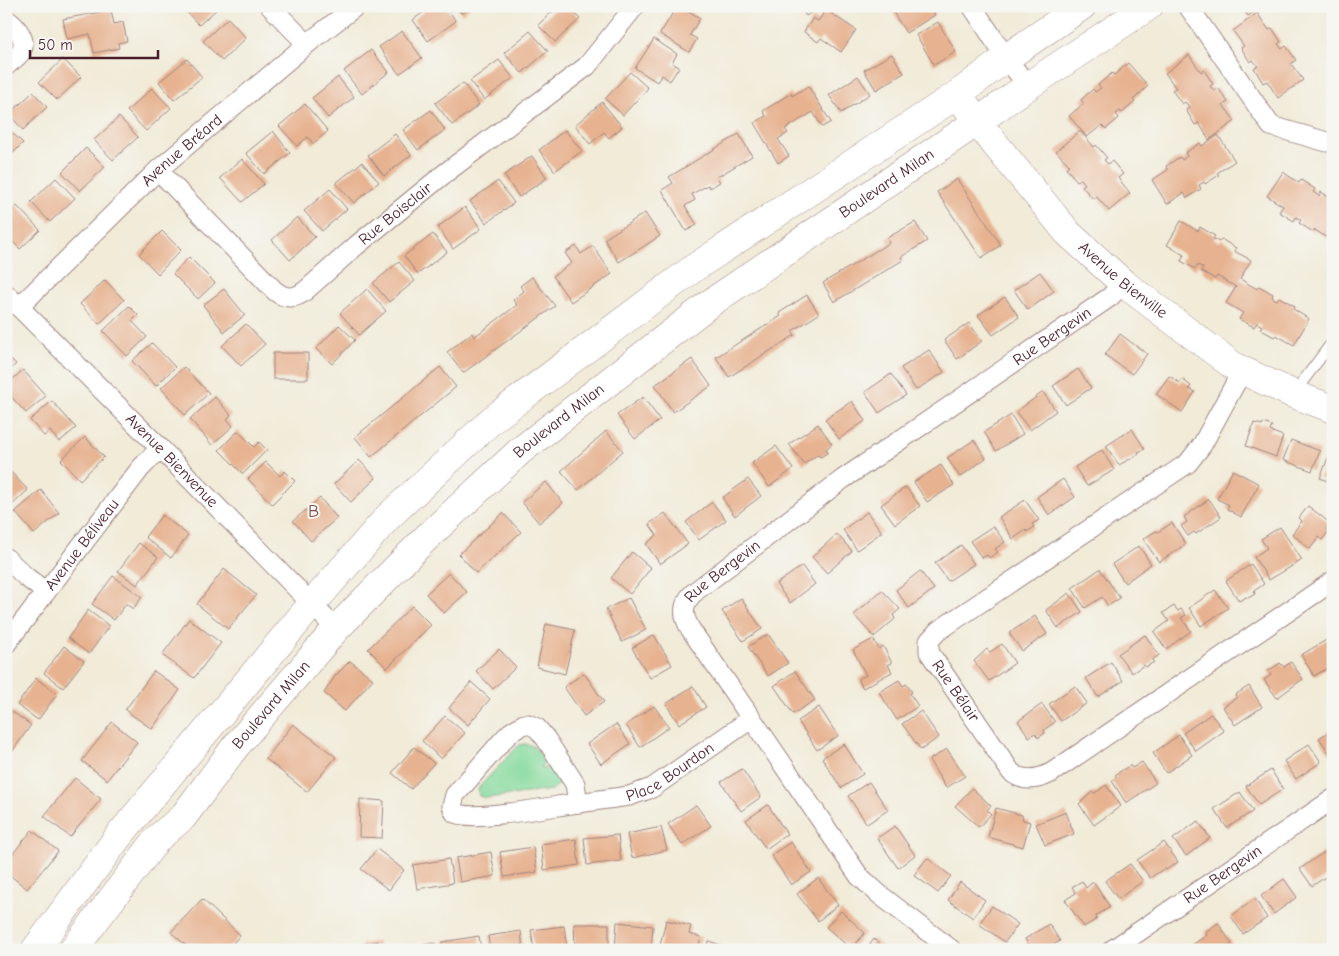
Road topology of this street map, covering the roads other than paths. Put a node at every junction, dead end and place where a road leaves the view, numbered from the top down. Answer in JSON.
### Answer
{"nodes":[{"id":1,"x":270,"y":6,"type":"edge"},
{"id":2,"x":356,"y":6,"type":"edge"},
{"id":3,"x":635,"y":6,"type":"edge"},
{"id":4,"x":972,"y":6,"type":"edge"},
{"id":5,"x":1082,"y":6,"type":"edge"},
{"id":6,"x":1149,"y":6,"type":"edge"},
{"id":7,"x":1188,"y":6,"type":"edge"},
{"id":8,"x":6,"y":19,"type":"edge"},
{"id":9,"x":307,"y":44,"type":"junction"},
{"id":10,"x":1006,"y":58,"type":"junction"},
{"id":11,"x":6,"y":66,"type":"edge"},
{"id":12,"x":1028,"y":86,"type":"junction"},
{"id":13,"x":958,"y":94,"type":"junction"},
{"id":14,"x":977,"y":122,"type":"junction"},
{"id":15,"x":1327,"y":142,"type":"dead end"},
{"id":16,"x":158,"y":170,"type":"junction"},
{"id":17,"x":1123,"y":283,"type":"junction"},
{"id":18,"x":13,"y":301,"type":"edge"},
{"id":19,"x":1333,"y":341,"type":"edge"},
{"id":20,"x":1243,"y":369,"type":"junction"},
{"id":21,"x":1293,"y":394,"type":"junction"},
{"id":22,"x":1333,"y":409,"type":"edge"},
{"id":23,"x":160,"y":448,"type":"junction"},
{"id":24,"x":6,"y":558,"type":"edge"},
{"id":25,"x":1333,"y":581,"type":"edge"},
{"id":26,"x":46,"y":592,"type":"junction"},
{"id":27,"x":312,"y":604,"type":"junction"},
{"id":28,"x":336,"y":630,"type":"junction"},
{"id":29,"x":6,"y":644,"type":"edge"},
{"id":30,"x":752,"y":719,"type":"junction"},
{"id":31,"x":1333,"y":799,"type":"edge"},
{"id":32,"x":578,"y":802,"type":"junction"},
{"id":33,"x":34,"y":950,"type":"edge"},
{"id":34,"x":72,"y":950,"type":"edge"},
{"id":35,"x":952,"y":950,"type":"edge"},
{"id":36,"x":1112,"y":950,"type":"edge"}],
"edges":[{"from":1,"to":9,"type":"street"},
{"from":2,"to":9,"type":"street","name":"Avenue Bréard"},
{"from":3,"to":16,"type":"street","name":"Rue Boisclair"},
{"from":4,"to":10,"type":"street"},
{"from":5,"to":10,"type":"main road","name":"Boulevard Milan"},
{"from":6,"to":12,"type":"main road","name":"Boulevard Milan"},
{"from":7,"to":15,"type":"street"},
{"from":8,"to":11,"type":"street"},
{"from":9,"to":16,"type":"street","name":"Avenue Bréard"},
{"from":10,"to":12,"type":"street"},
{"from":10,"to":13,"type":"main road","name":"Boulevard Milan"},
{"from":12,"to":14,"type":"main road","name":"Boulevard Milan"},
{"from":13,"to":14,"type":"main road","name":"Avenue Bienville"},
{"from":13,"to":27,"type":"main road","name":"Boulevard Milan"},
{"from":14,"to":17,"type":"main road","name":"Avenue Bienville"},
{"from":14,"to":28,"type":"main road","name":"Boulevard Milan"},
{"from":16,"to":18,"type":"street","name":"Avenue Bréard"},
{"from":17,"to":20,"type":"main road","name":"Avenue Bienville"},
{"from":17,"to":30,"type":"street","name":"Rue Bergevin"},
{"from":18,"to":23,"type":"street","name":"Avenue Bienvenue"},
{"from":19,"to":21,"type":"lane"},
{"from":20,"to":21,"type":"main road","name":"Avenue Bienville"},
{"from":20,"to":25,"type":"street","name":"Rue Bélair"},
{"from":21,"to":22,"type":"main road","name":"Avenue Bienville"},
{"from":23,"to":26,"type":"street","name":"Avenue Béliveau"},
{"from":23,"to":27,"type":"street","name":"Avenue Bienvenue"},
{"from":24,"to":26,"type":"street"},
{"from":26,"to":29,"type":"street","name":"Avenue Béliveau"},
{"from":27,"to":28,"type":"street","name":"Avenue Bienvenue"},
{"from":27,"to":33,"type":"main road","name":"Boulevard Milan"},
{"from":28,"to":34,"type":"main road","name":"Boulevard Milan"},
{"from":30,"to":32,"type":"street","name":"Place Bourdon"},
{"from":30,"to":35,"type":"street","name":"Rue Bergevin"},
{"from":31,"to":36,"type":"street","name":"Rue Bergevin"},
{"from":32,"to":32,"type":"street","name":"Place Bourdon"}]}
